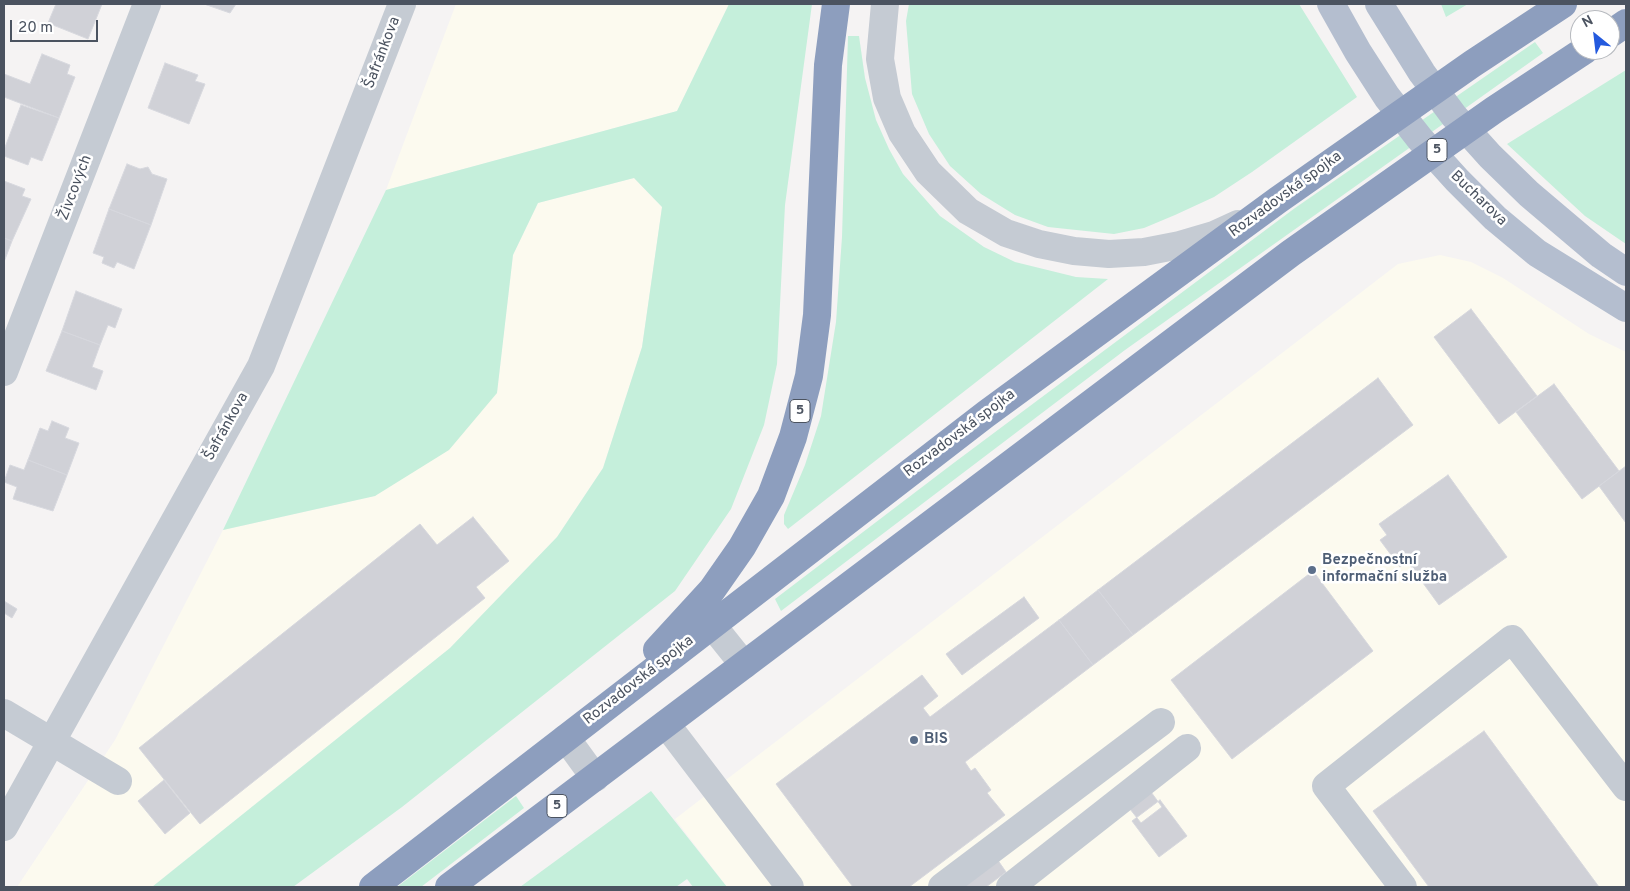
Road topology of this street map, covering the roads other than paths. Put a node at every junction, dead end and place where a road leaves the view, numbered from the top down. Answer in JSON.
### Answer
{"nodes":[{"id":1,"x":147,"y":4,"type":"edge"},
{"id":2,"x":402,"y":4,"type":"edge"},
{"id":3,"x":836,"y":4,"type":"edge"},
{"id":4,"x":885,"y":4,"type":"edge"},
{"id":5,"x":1331,"y":4,"type":"edge"},
{"id":6,"x":1379,"y":4,"type":"edge"},
{"id":7,"x":1563,"y":4,"type":"edge"},
{"id":8,"x":1570,"y":60,"type":"edge"},
{"id":9,"x":1278,"y":200,"type":"junction"},
{"id":10,"x":1626,"y":272,"type":"edge"},
{"id":11,"x":1626,"y":308,"type":"edge"},
{"id":12,"x":4,"y":372,"type":"edge"},
{"id":13,"x":712,"y":625,"type":"junction"},
{"id":14,"x":744,"y":665,"type":"junction"},
{"id":15,"x":4,"y":714,"type":"edge"},
{"id":16,"x":1161,"y":722,"type":"dead end"},
{"id":17,"x":666,"y":724,"type":"junction"},
{"id":18,"x":566,"y":738,"type":"junction"},
{"id":19,"x":52,"y":740,"type":"junction"},
{"id":20,"x":1187,"y":748,"type":"dead end"},
{"id":21,"x":595,"y":778,"type":"junction"},
{"id":22,"x":118,"y":781,"type":"dead end"},
{"id":23,"x":1626,"y":786,"type":"edge"},
{"id":24,"x":4,"y":827,"type":"edge"},
{"id":25,"x":373,"y":887,"type":"edge"},
{"id":26,"x":449,"y":887,"type":"edge"},
{"id":27,"x":790,"y":887,"type":"edge"},
{"id":28,"x":942,"y":887,"type":"edge"},
{"id":29,"x":1010,"y":887,"type":"edge"},
{"id":30,"x":1403,"y":887,"type":"edge"}],
"edges":[{"from":1,"to":12,"type":"street","name":"Živcových"},
{"from":2,"to":19,"type":"street","name":"Šafránkova"},
{"from":3,"to":18,"type":"highway","number":"5"},
{"from":4,"to":9,"type":"street"},
{"from":5,"to":11,"type":"main road","name":"Bucharova","number":"5"},
{"from":6,"to":10,"type":"main road","number":"5"},
{"from":7,"to":9,"type":"highway","name":"Rozvadovská spojka"},
{"from":8,"to":14,"type":"highway","number":"5"},
{"from":9,"to":13,"type":"highway","name":"Rozvadovská spojka"},
{"from":13,"to":14,"type":"street"},
{"from":13,"to":18,"type":"highway","name":"Rozvadovská spojka"},
{"from":14,"to":17,"type":"highway","number":"5"},
{"from":15,"to":19,"type":"street"},
{"from":16,"to":28,"type":"street"},
{"from":17,"to":21,"type":"highway","number":"5"},
{"from":17,"to":27,"type":"street"},
{"from":18,"to":21,"type":"street"},
{"from":18,"to":25,"type":"highway","name":"Rozvadovská spojka","number":"5"},
{"from":19,"to":22,"type":"street"},
{"from":19,"to":24,"type":"street","name":"Šafránkova"},
{"from":20,"to":29,"type":"street"},
{"from":21,"to":26,"type":"highway","number":"5"},
{"from":23,"to":30,"type":"street"}]}
